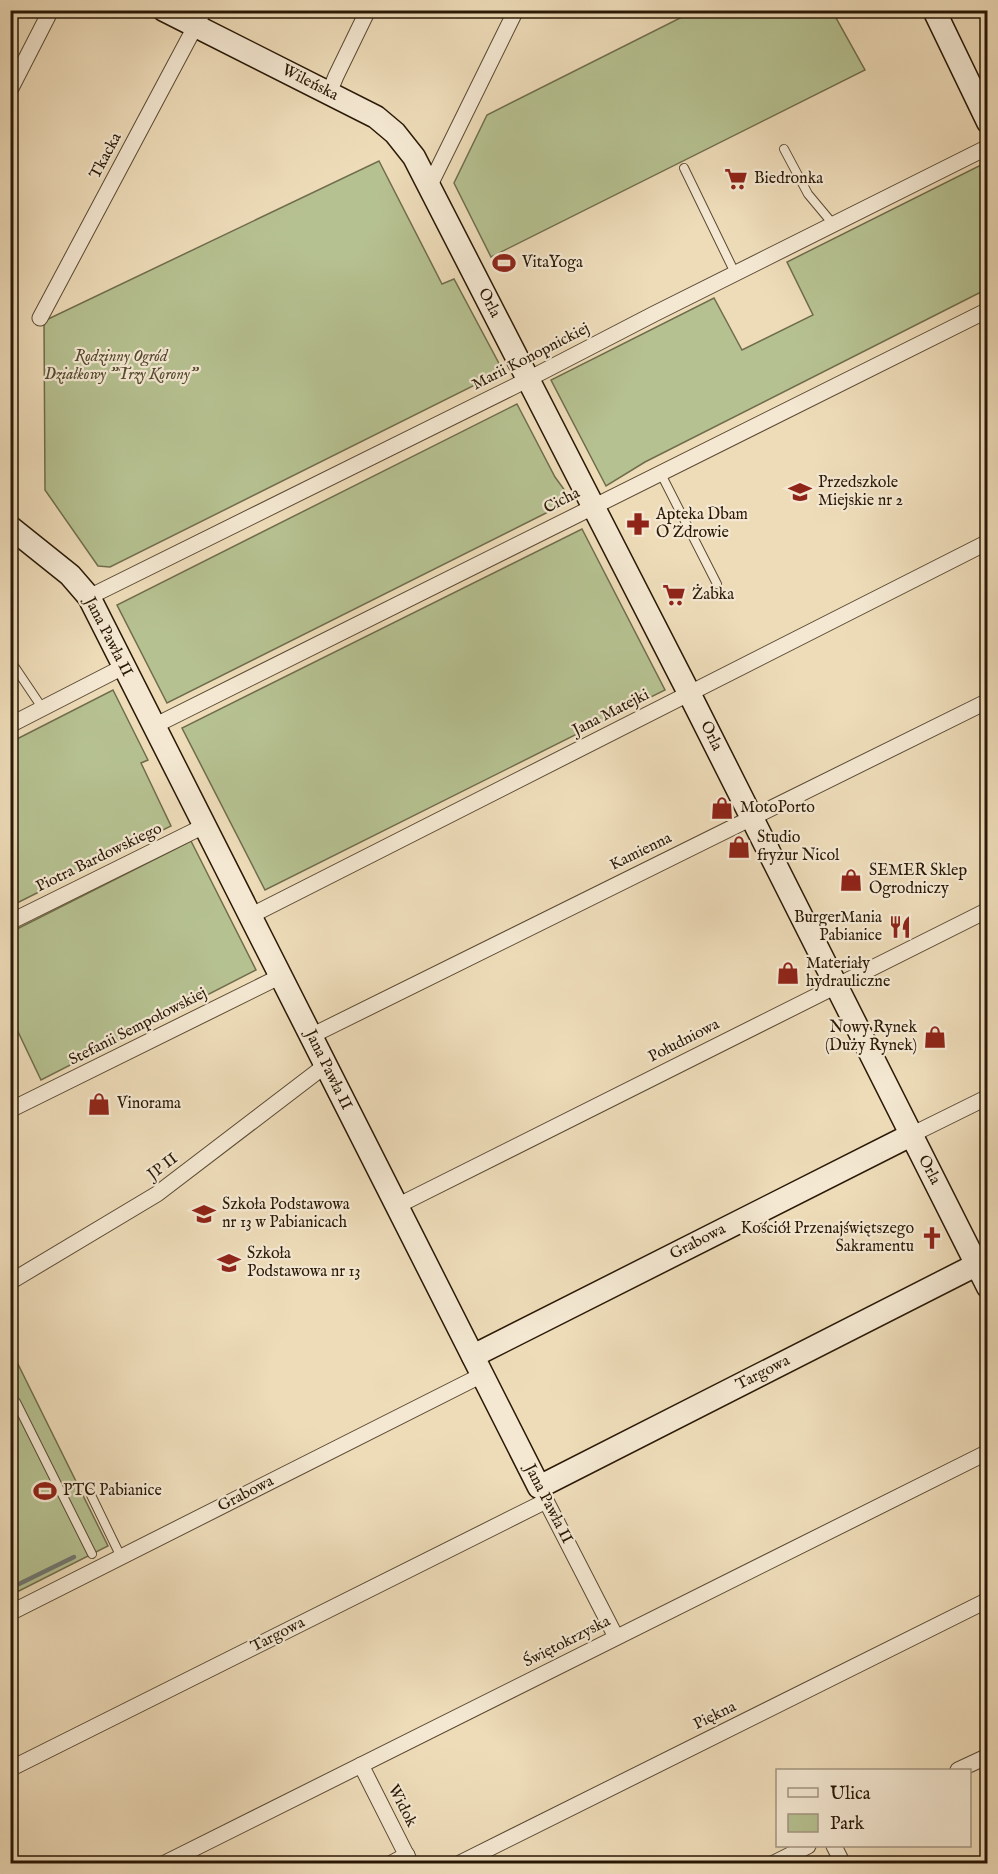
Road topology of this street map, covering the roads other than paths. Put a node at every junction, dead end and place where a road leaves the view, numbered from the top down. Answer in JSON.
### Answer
{"nodes":[{"id":1,"x":51,"y":10,"type":"edge"},
{"id":2,"x":164,"y":10,"type":"edge"},
{"id":3,"x":368,"y":10,"type":"edge"},
{"id":4,"x":516,"y":10,"type":"edge"},
{"id":5,"x":934,"y":10,"type":"edge"},
{"id":6,"x":200,"y":19,"type":"edge"},
{"id":7,"x":10,"y":90,"type":"edge"},
{"id":8,"x":330,"y":93,"type":"junction"},
{"id":9,"x":987,"y":122,"type":"edge"},
{"id":10,"x":987,"y":147,"type":"edge"},
{"id":11,"x":784,"y":149,"type":"dead end"},
{"id":12,"x":684,"y":168,"type":"dead end"},
{"id":13,"x":429,"y":187,"type":"junction"},
{"id":14,"x":833,"y":224,"type":"junction"},
{"id":15,"x":735,"y":273,"type":"junction"},
{"id":16,"x":987,"y":310,"type":"edge"},
{"id":17,"x":40,"y":318,"type":"dead end"},
{"id":18,"x":528,"y":379,"type":"junction"},
{"id":19,"x":660,"y":472,"type":"junction"},
{"id":20,"x":592,"y":506,"type":"junction"},
{"id":21,"x":10,"y":526,"type":"edge"},
{"id":22,"x":987,"y":542,"type":"edge"},
{"id":23,"x":717,"y":584,"type":"dead end"},
{"id":24,"x":89,"y":597,"type":"junction"},
{"id":25,"x":10,"y":660,"type":"edge"},
{"id":26,"x":123,"y":667,"type":"junction"},
{"id":27,"x":689,"y":693,"type":"junction"},
{"id":28,"x":987,"y":701,"type":"edge"},
{"id":29,"x":43,"y":709,"type":"junction"},
{"id":30,"x":10,"y":725,"type":"edge"},
{"id":31,"x":154,"y":726,"type":"junction"},
{"id":32,"x":751,"y":817,"type":"junction"},
{"id":33,"x":204,"y":826,"type":"junction"},
{"id":34,"x":987,"y":910,"type":"edge"},
{"id":35,"x":250,"y":916,"type":"junction"},
{"id":36,"x":10,"y":922,"type":"edge"},
{"id":37,"x":281,"y":976,"type":"junction"},
{"id":38,"x":837,"y":985,"type":"junction"},
{"id":39,"x":311,"y":1036,"type":"junction"},
{"id":40,"x":326,"y":1065,"type":"junction"},
{"id":41,"x":987,"y":1097,"type":"edge"},
{"id":42,"x":10,"y":1110,"type":"edge"},
{"id":43,"x":911,"y":1135,"type":"junction"},
{"id":44,"x":397,"y":1206,"type":"junction"},
{"id":45,"x":982,"y":1262,"type":"edge"},
{"id":46,"x":10,"y":1282,"type":"edge"},
{"id":47,"x":987,"y":1287,"type":"edge"},
{"id":48,"x":477,"y":1366,"type":"junction"},
{"id":49,"x":16,"y":1402,"type":"dead end"},
{"id":50,"x":987,"y":1452,"type":"edge"},
{"id":51,"x":90,"y":1493,"type":"dead end"},
{"id":52,"x":542,"y":1494,"type":"junction"},
{"id":53,"x":92,"y":1554,"type":"dead end"},
{"id":54,"x":122,"y":1557,"type":"junction"},
{"id":55,"x":987,"y":1600,"type":"edge"},
{"id":56,"x":10,"y":1613,"type":"edge"},
{"id":57,"x":616,"y":1637,"type":"junction"},
{"id":58,"x":987,"y":1756,"type":"edge"},
{"id":59,"x":361,"y":1765,"type":"junction"},
{"id":60,"x":10,"y":1768,"type":"edge"},
{"id":61,"x":960,"y":1769,"type":"edge"},
{"id":62,"x":804,"y":1847,"type":"edge"},
{"id":63,"x":835,"y":1847,"type":"edge"},
{"id":64,"x":409,"y":1859,"type":"edge"},
{"id":65,"x":163,"y":1863,"type":"edge"},
{"id":66,"x":390,"y":1863,"type":"edge"},
{"id":67,"x":458,"y":1863,"type":"edge"},
{"id":68,"x":772,"y":1863,"type":"edge"},
{"id":69,"x":843,"y":1863,"type":"edge"}],
"edges":[{"from":1,"to":7,"type":"street"},
{"from":2,"to":6,"type":"street","name":"Wileńska"},
{"from":3,"to":8,"type":"street"},
{"from":4,"to":13,"type":"street"},
{"from":5,"to":9,"type":"street"},
{"from":6,"to":8,"type":"street","name":"Wileńska"},
{"from":6,"to":17,"type":"street","name":"Tkacka"},
{"from":8,"to":13,"type":"street","name":"Wileńska"},
{"from":10,"to":14,"type":"street","name":"Marii Konopnickiej"},
{"from":11,"to":14,"type":"lane"},
{"from":12,"to":15,"type":"lane"},
{"from":13,"to":18,"type":"street","name":"Orla"},
{"from":14,"to":15,"type":"street","name":"Marii Konopnickiej"},
{"from":15,"to":18,"type":"street","name":"Marii Konopnickiej"},
{"from":16,"to":19,"type":"street","name":"Cicha"},
{"from":18,"to":20,"type":"street","name":"Orla"},
{"from":18,"to":24,"type":"street","name":"Marii Konopnickiej"},
{"from":19,"to":20,"type":"street","name":"Cicha"},
{"from":19,"to":23,"type":"lane"},
{"from":20,"to":27,"type":"street","name":"Orla"},
{"from":20,"to":31,"type":"street","name":"Cicha"},
{"from":21,"to":24,"type":"street","name":"Jana Pawła II"},
{"from":22,"to":27,"type":"street","name":"Jana Matejki"},
{"from":24,"to":26,"type":"street","name":"Jana Pawła II"},
{"from":25,"to":29,"type":"lane"},
{"from":26,"to":29,"type":"street"},
{"from":26,"to":31,"type":"street","name":"Jana Pawła II"},
{"from":27,"to":32,"type":"street","name":"Orla"},
{"from":27,"to":35,"type":"street","name":"Jana Matejki"},
{"from":28,"to":32,"type":"street","name":"Kamienna"},
{"from":29,"to":30,"type":"street"},
{"from":31,"to":33,"type":"street","name":"Jana Pawła II"},
{"from":32,"to":38,"type":"street","name":"Orla"},
{"from":32,"to":39,"type":"street","name":"Kamienna"},
{"from":33,"to":35,"type":"street","name":"Jana Pawła II"},
{"from":33,"to":36,"type":"street","name":"Piotra Bardowskiego"},
{"from":34,"to":38,"type":"street","name":"Południowa"},
{"from":35,"to":37,"type":"street","name":"Jana Pawła II"},
{"from":37,"to":39,"type":"street","name":"Jana Pawła II"},
{"from":37,"to":42,"type":"street","name":"Stefanii Sempołowskiej"},
{"from":38,"to":43,"type":"street","name":"Orla"},
{"from":38,"to":44,"type":"street","name":"Południowa"},
{"from":39,"to":40,"type":"street","name":"Jana Pawła II"},
{"from":40,"to":44,"type":"street","name":"Jana Pawła II"},
{"from":40,"to":46,"type":"street","name":"JP II"},
{"from":41,"to":43,"type":"street","name":"Grabowa"},
{"from":43,"to":45,"type":"street","name":"Orla"},
{"from":43,"to":48,"type":"street","name":"Grabowa"},
{"from":44,"to":48,"type":"street","name":"Jana Pawła II"},
{"from":45,"to":47,"type":"street","name":"Orla"},
{"from":45,"to":52,"type":"street","name":"Targowa"},
{"from":48,"to":52,"type":"street","name":"Jana Pawła II"},
{"from":48,"to":54,"type":"street","name":"Grabowa"},
{"from":49,"to":53,"type":"lane"},
{"from":50,"to":57,"type":"street","name":"Świętokrzyska"},
{"from":51,"to":54,"type":"lane"},
{"from":52,"to":57,"type":"street","name":"Jana Pawła II"},
{"from":52,"to":60,"type":"street","name":"Targowa"},
{"from":54,"to":56,"type":"street","name":"Grabowa"},
{"from":55,"to":67,"type":"street","name":"Piękna"},
{"from":57,"to":59,"type":"street","name":"Świętokrzyska"},
{"from":58,"to":61,"type":"street"},
{"from":59,"to":64,"type":"street","name":"Widok"},
{"from":59,"to":65,"type":"street","name":"Świętokrzyska"},
{"from":62,"to":68,"type":"street"},
{"from":63,"to":69,"type":"street"},
{"from":64,"to":66,"type":"street"}]}
